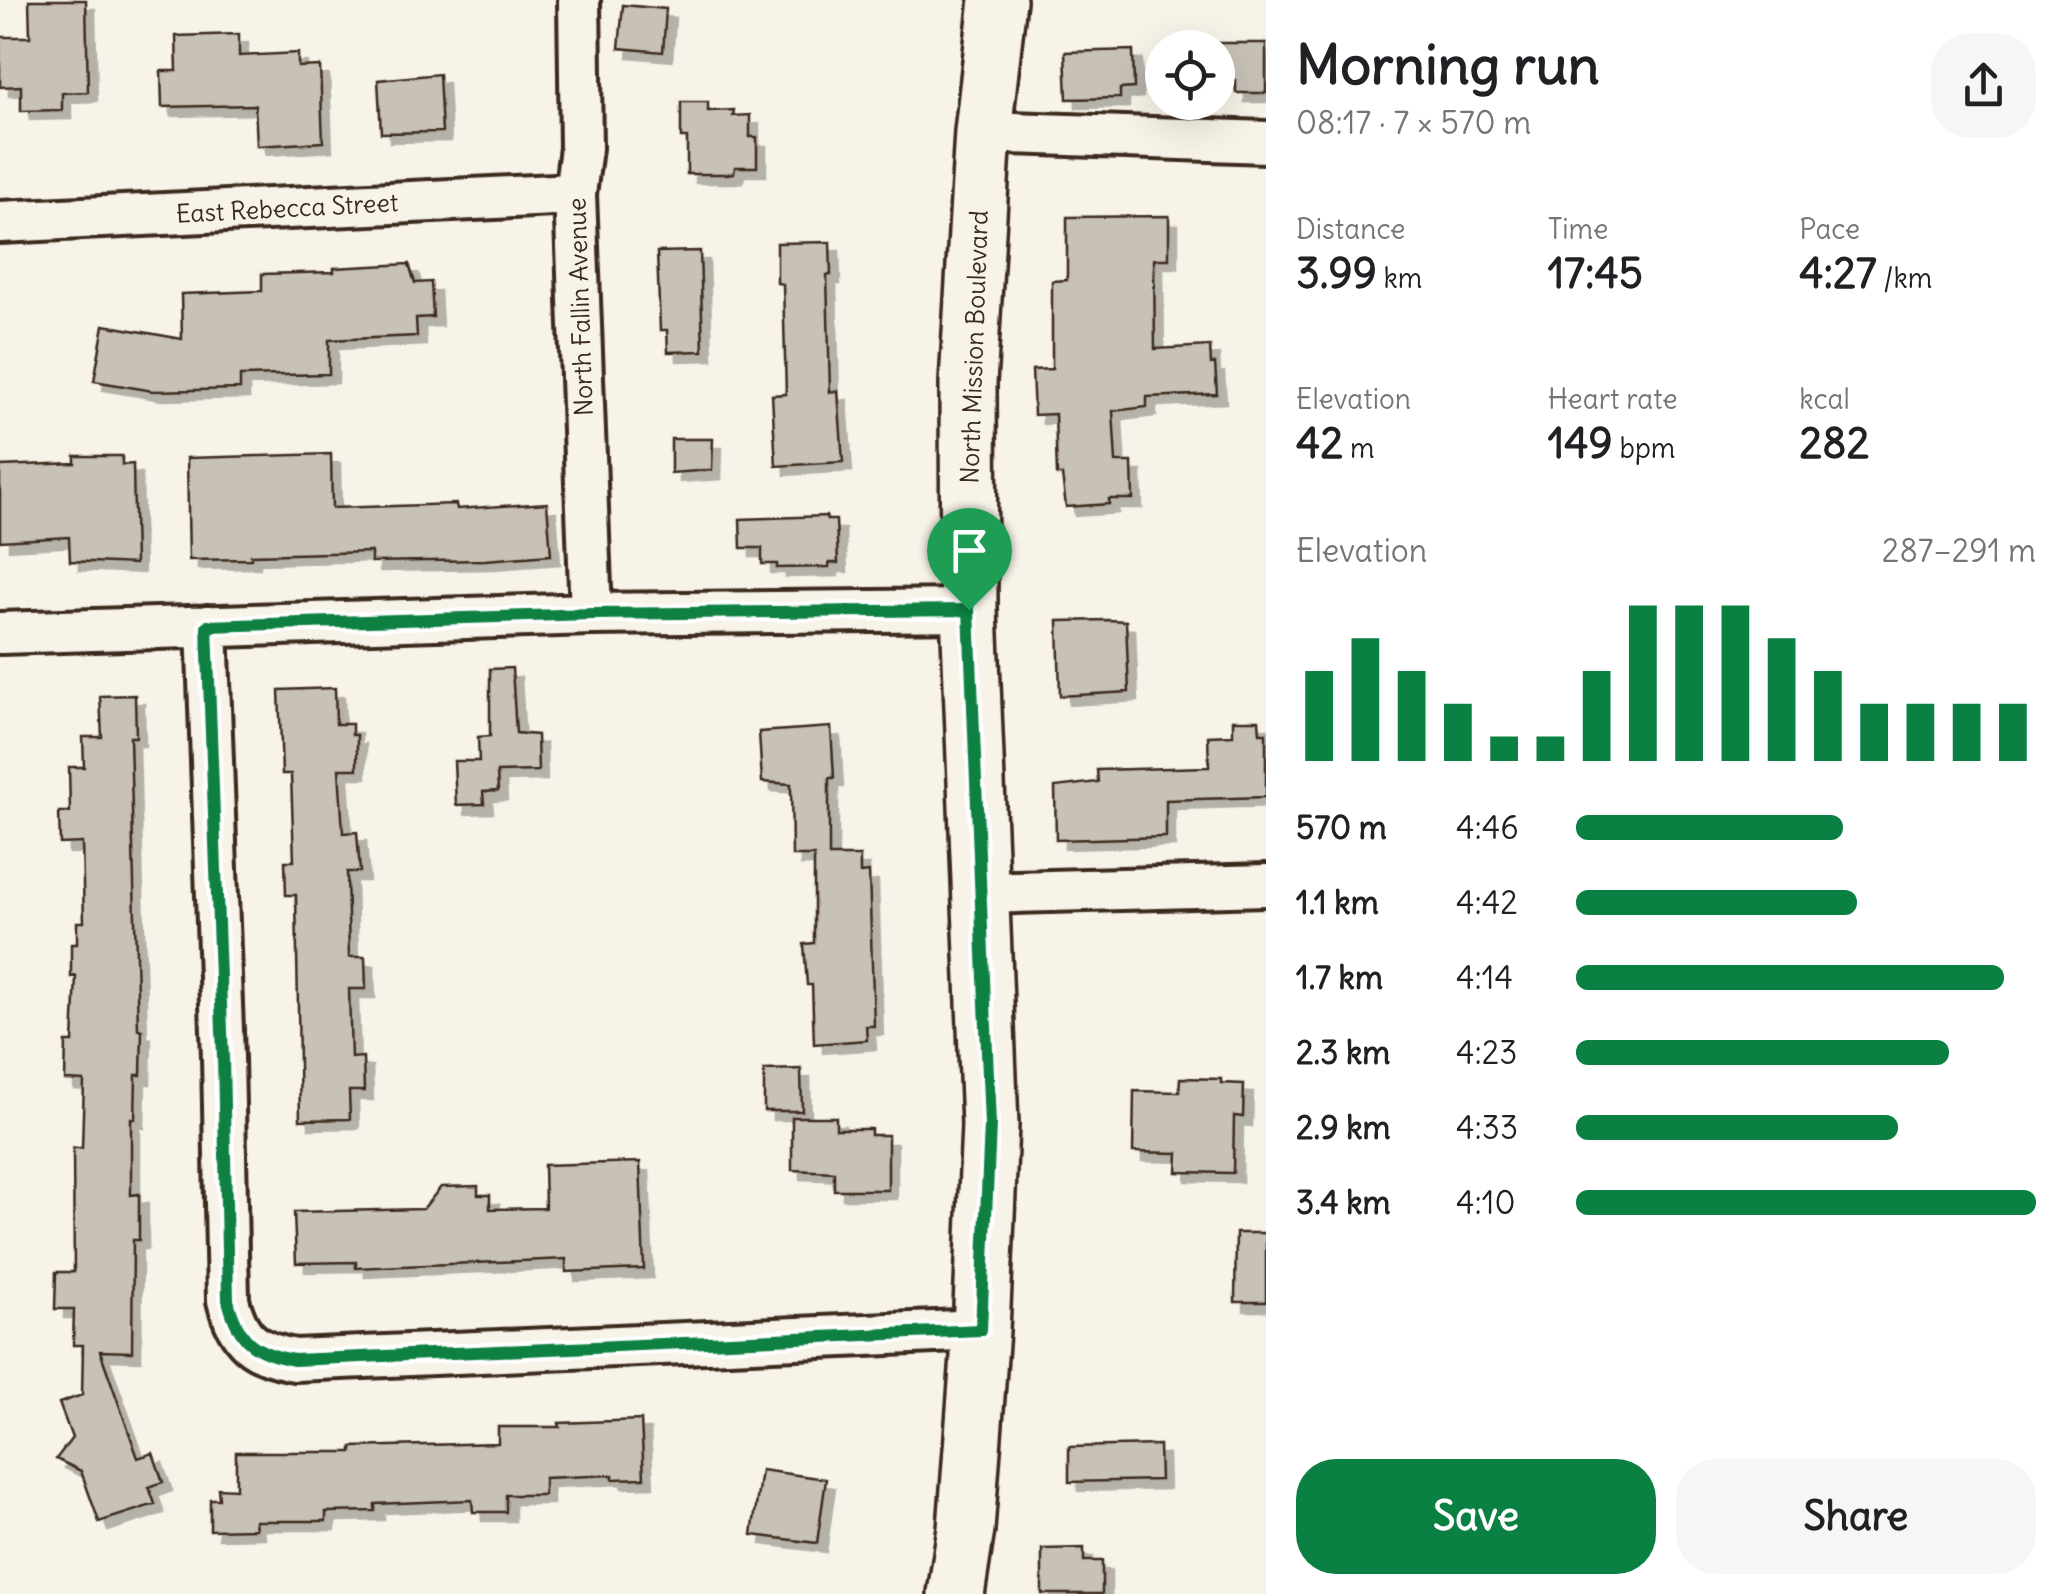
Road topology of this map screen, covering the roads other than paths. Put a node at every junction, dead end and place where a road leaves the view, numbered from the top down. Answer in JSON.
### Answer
{"nodes":[{"id":1,"x":579,"y":0,"type":"edge"},
{"id":2,"x":998,"y":0,"type":"edge"},
{"id":3,"x":983,"y":132,"type":"junction"},
{"id":4,"x":1266,"y":142,"type":"edge"},
{"id":5,"x":575,"y":194,"type":"junction"},
{"id":6,"x":0,"y":222,"type":"edge"},
{"id":7,"x":969,"y":610,"type":"junction"},
{"id":8,"x":591,"y":614,"type":"junction"},
{"id":9,"x":207,"y":626,"type":"junction"},
{"id":10,"x":0,"y":633,"type":"edge"},
{"id":11,"x":1266,"y":885,"type":"edge"},
{"id":12,"x":980,"y":893,"type":"junction"},
{"id":13,"x":981,"y":1330,"type":"junction"},
{"id":14,"x":956,"y":1594,"type":"edge"}],
"edges":[{"from":1,"to":5,"type":"street","name":"North Fallin Avenue"},
{"from":2,"to":3,"type":"main road","name":"North Mission Boulevard"},
{"from":3,"to":4,"type":"street"},
{"from":3,"to":7,"type":"main road","name":"North Mission Boulevard"},
{"from":5,"to":6,"type":"street","name":"East Rebecca Street"},
{"from":5,"to":8,"type":"street","name":"North Fallin Avenue"},
{"from":7,"to":8,"type":"street"},
{"from":7,"to":12,"type":"main road","name":"North Mission Boulevard"},
{"from":8,"to":9,"type":"street"},
{"from":9,"to":10,"type":"street"},
{"from":9,"to":13,"type":"street"},
{"from":11,"to":12,"type":"street"},
{"from":12,"to":13,"type":"main road","name":"North Mission Boulevard"},
{"from":13,"to":14,"type":"main road","name":"North Mission Boulevard"}]}
